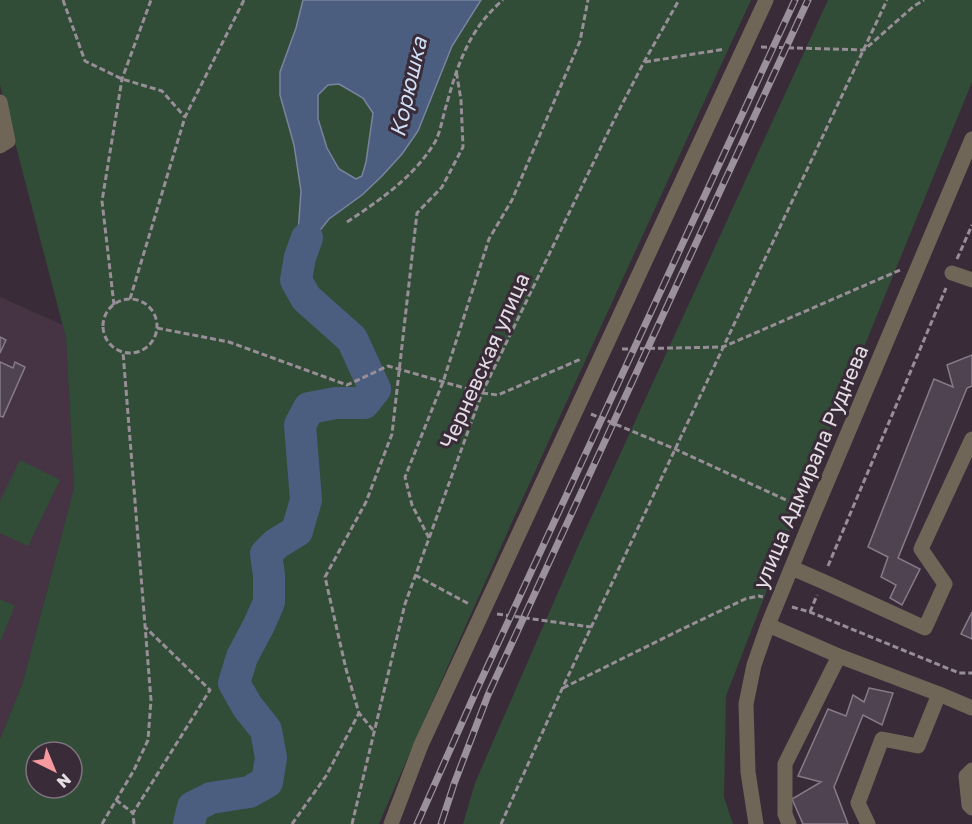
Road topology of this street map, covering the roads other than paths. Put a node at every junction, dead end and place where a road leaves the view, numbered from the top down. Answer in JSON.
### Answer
{"nodes":[{"id":1,"x":766,"y":0,"type":"edge"},
{"id":2,"x":0,"y":102,"type":"edge"},
{"id":3,"x":972,"y":139,"type":"edge"},
{"id":4,"x":0,"y":146,"type":"edge"},
{"id":5,"x":952,"y":273,"type":"road end"},
{"id":6,"x":972,"y":280,"type":"edge"},
{"id":7,"x":972,"y":439,"type":"edge"},
{"id":8,"x":792,"y":568,"type":"junction"},
{"id":9,"x":768,"y":625,"type":"junction"},
{"id":10,"x":839,"y":656,"type":"junction"},
{"id":11,"x":939,"y":694,"type":"junction"},
{"id":12,"x":972,"y":708,"type":"edge"},
{"id":13,"x":972,"y":770,"type":"edge"},
{"id":14,"x":972,"y":808,"type":"edge"},
{"id":15,"x":391,"y":824,"type":"edge"},
{"id":16,"x":756,"y":824,"type":"edge"},
{"id":17,"x":789,"y":824,"type":"edge"},
{"id":18,"x":868,"y":824,"type":"edge"}],
"edges":[{"from":1,"to":15,"type":"street"},
{"from":2,"to":4,"type":"street"},
{"from":3,"to":8,"type":"street","name":"улица Адмирала Руднева"},
{"from":5,"to":6,"type":"street"},
{"from":7,"to":8,"type":"street"},
{"from":8,"to":9,"type":"street","name":"улица Адмирала Руднева"},
{"from":9,"to":10,"type":"street"},
{"from":9,"to":16,"type":"street","name":"улица Адмирала Руднева"},
{"from":10,"to":11,"type":"street"},
{"from":10,"to":17,"type":"street"},
{"from":11,"to":12,"type":"street"},
{"from":11,"to":18,"type":"street"},
{"from":13,"to":14,"type":"street"}]}
